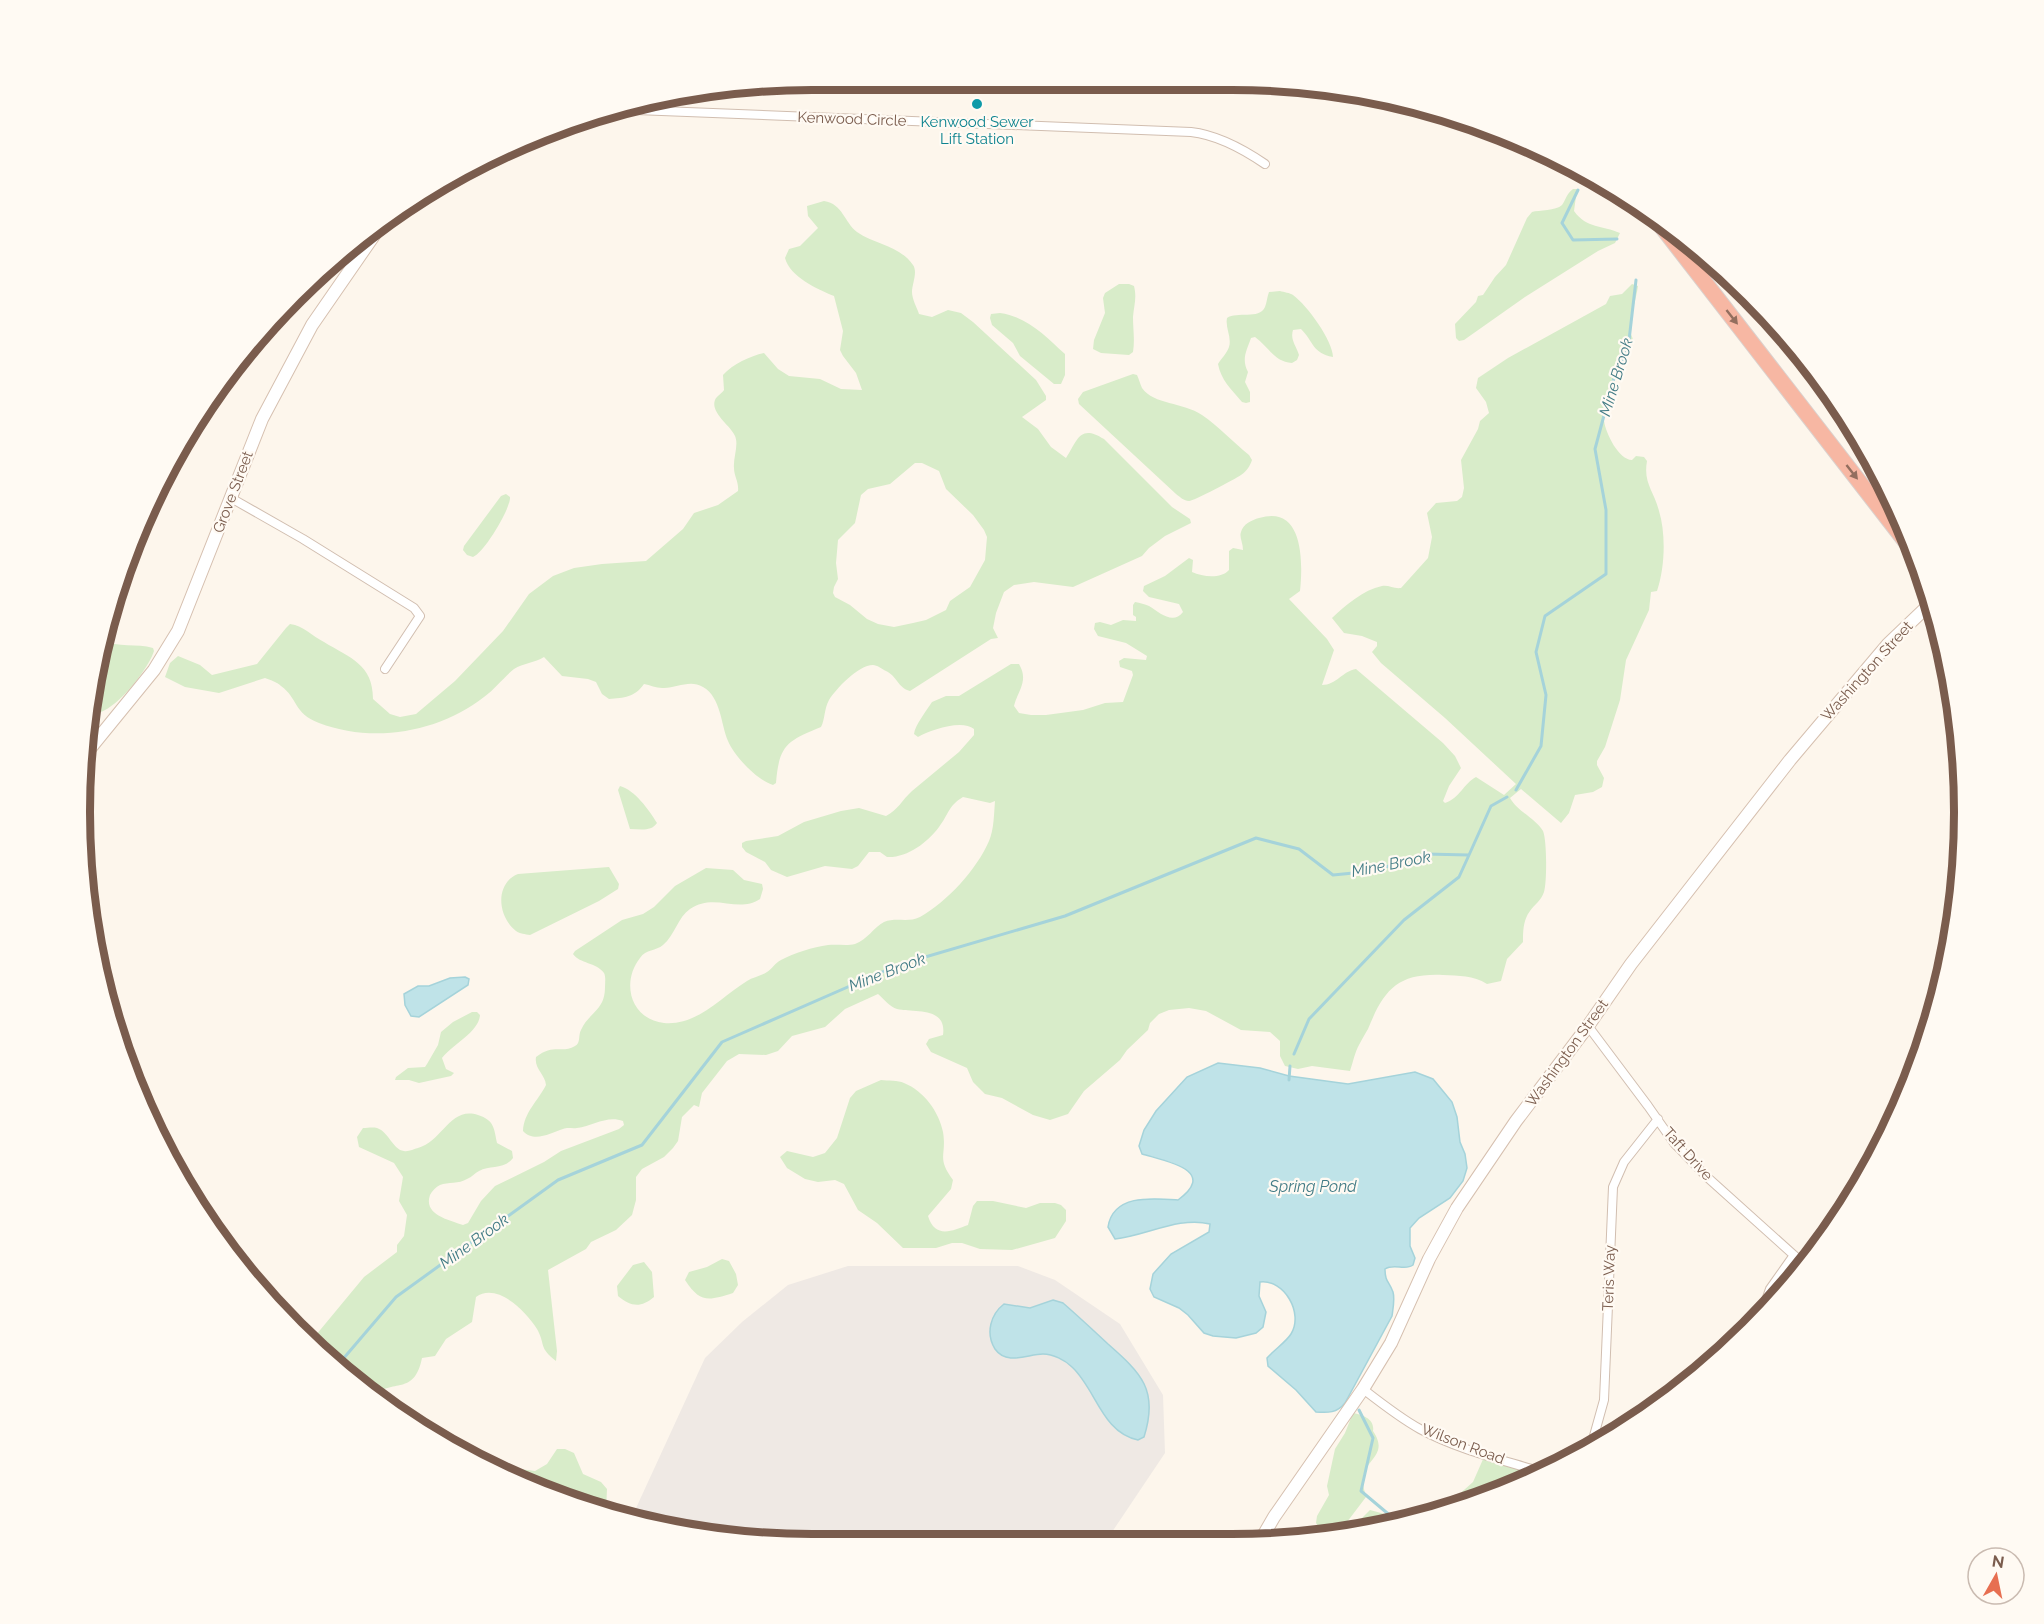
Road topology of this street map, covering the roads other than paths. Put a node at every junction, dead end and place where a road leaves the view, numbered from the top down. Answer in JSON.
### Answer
{"nodes":[{"id":1,"x":641,"y":111,"type":"edge"},
{"id":2,"x":1265,"y":164,"type":"dead end"},
{"id":3,"x":1670,"y":237,"type":"edge"},
{"id":4,"x":371,"y":240,"type":"edge"},
{"id":5,"x":231,"y":498,"type":"junction"},
{"id":6,"x":1896,"y":529,"type":"edge"},
{"id":7,"x":1924,"y":609,"type":"edge"},
{"id":8,"x":385,"y":669,"type":"dead end"},
{"id":9,"x":94,"y":744,"type":"edge"},
{"id":10,"x":1588,"y":1026,"type":"junction"},
{"id":11,"x":1658,"y":1119,"type":"junction"},
{"id":12,"x":1794,"y":1255,"type":"junction"},
{"id":13,"x":1799,"y":1259,"type":"edge"},
{"id":14,"x":1767,"y":1296,"type":"edge"},
{"id":15,"x":1363,"y":1389,"type":"junction"},
{"id":16,"x":1594,"y":1437,"type":"edge"},
{"id":17,"x":1531,"y":1469,"type":"edge"},
{"id":18,"x":1265,"y":1533,"type":"edge"}],
"edges":[{"from":1,"to":2,"type":"street","name":"Kenwood Circle"},
{"from":3,"to":6,"type":"highway","one_way":true},
{"from":4,"to":5,"type":"main road","name":"Grove Street"},
{"from":5,"to":8,"type":"street"},
{"from":5,"to":9,"type":"main road","name":"Grove Street"},
{"from":7,"to":10,"type":"main road","name":"Washington Street"},
{"from":10,"to":11,"type":"street","name":"Taft Drive"},
{"from":10,"to":15,"type":"main road","name":"Washington Street"},
{"from":11,"to":12,"type":"street","name":"Taft Drive"},
{"from":11,"to":16,"type":"street","name":"Teris Way"},
{"from":12,"to":13,"type":"street","name":"Taft Drive"},
{"from":12,"to":14,"type":"street"},
{"from":15,"to":17,"type":"street","name":"Wilson Road"},
{"from":15,"to":18,"type":"main road","name":"Washington Street"}]}
